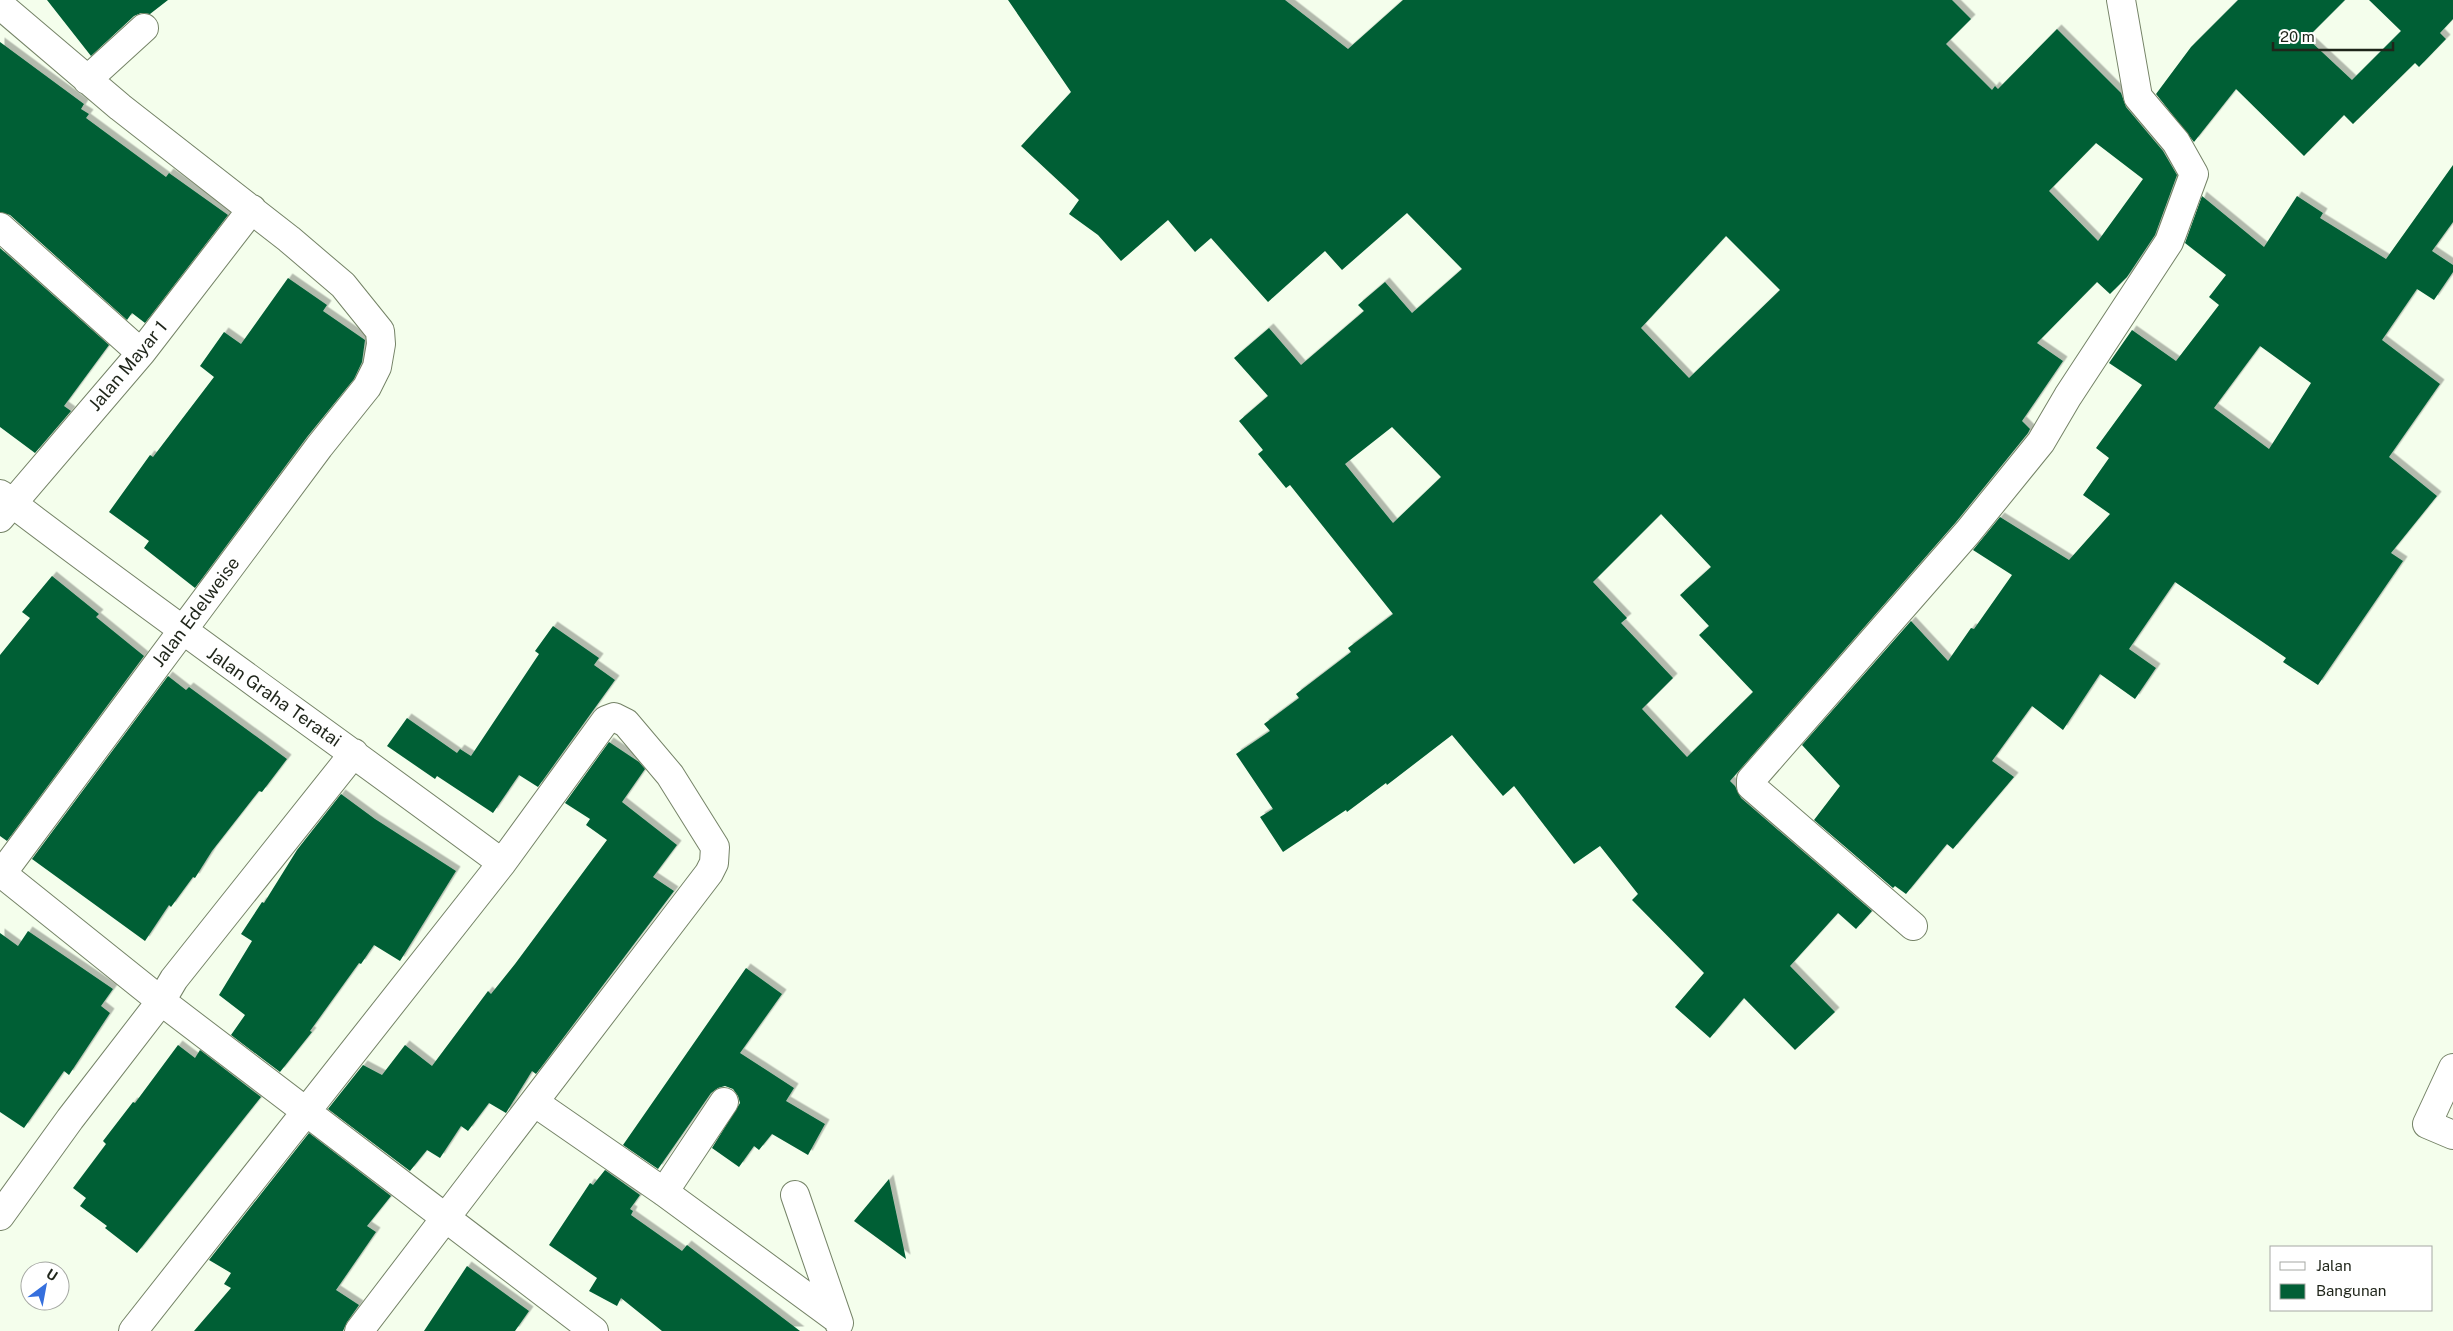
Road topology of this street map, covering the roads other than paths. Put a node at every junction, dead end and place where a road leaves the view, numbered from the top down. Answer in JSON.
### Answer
{"nodes":[{"id":1,"x":2121,"y":0,"type":"edge"},
{"id":2,"x":0,"y":5,"type":"edge"},
{"id":3,"x":144,"y":28,"type":"dead end"},
{"id":4,"x":87,"y":80,"type":"junction"},
{"id":5,"x":252,"y":209,"type":"junction"},
{"id":6,"x":0,"y":227,"type":"edge"},
{"id":7,"x":141,"y":352,"type":"junction"},
{"id":8,"x":4,"y":505,"type":"edge"},
{"id":9,"x":181,"y":631,"type":"junction"},
{"id":10,"x":354,"y":753,"type":"junction"},
{"id":11,"x":502,"y":863,"type":"junction"},
{"id":12,"x":1,"y":874,"type":"edge"},
{"id":13,"x":1913,"y":926,"type":"dead end"},
{"id":14,"x":161,"y":1001,"type":"junction"},
{"id":15,"x":2453,"y":1068,"type":"edge"},
{"id":16,"x":534,"y":1102,"type":"junction"},
{"id":17,"x":724,"y":1102,"type":"dead end"},
{"id":18,"x":305,"y":1111,"type":"junction"},
{"id":19,"x":2453,"y":1135,"type":"edge"},
{"id":20,"x":664,"y":1192,"type":"junction"},
{"id":21,"x":795,"y":1195,"type":"dead end"},
{"id":22,"x":0,"y":1216,"type":"edge"},
{"id":23,"x":444,"y":1219,"type":"junction"},
{"id":24,"x":840,"y":1325,"type":"edge"},
{"id":25,"x":133,"y":1331,"type":"edge"},
{"id":26,"x":359,"y":1331,"type":"edge"},
{"id":27,"x":594,"y":1331,"type":"edge"}],
"edges":[{"from":1,"to":13,"type":"street"},
{"from":2,"to":4,"type":"street"},
{"from":3,"to":4,"type":"street"},
{"from":4,"to":5,"type":"street"},
{"from":5,"to":7,"type":"street","name":"Jalan Mayar 1"},
{"from":5,"to":9,"type":"street","name":"Jalan Edelweise"},
{"from":6,"to":7,"type":"street"},
{"from":7,"to":8,"type":"street","name":"Jalan Mayar 1"},
{"from":8,"to":9,"type":"street","name":"Jalan Graha Teratai"},
{"from":9,"to":10,"type":"street","name":"Jalan Graha Teratai"},
{"from":9,"to":12,"type":"street","name":"Jalan Edelweise"},
{"from":10,"to":11,"type":"street","name":"Jalan Graha Teratai"},
{"from":10,"to":14,"type":"street"},
{"from":11,"to":16,"type":"street"},
{"from":11,"to":18,"type":"street"},
{"from":12,"to":14,"type":"street"},
{"from":14,"to":18,"type":"street"},
{"from":14,"to":22,"type":"street"},
{"from":15,"to":19,"type":"street"},
{"from":16,"to":20,"type":"street"},
{"from":16,"to":23,"type":"street"},
{"from":17,"to":20,"type":"street"},
{"from":18,"to":23,"type":"street"},
{"from":18,"to":25,"type":"street"},
{"from":20,"to":24,"type":"street"},
{"from":21,"to":24,"type":"street"},
{"from":23,"to":26,"type":"street"},
{"from":23,"to":27,"type":"street"}]}
